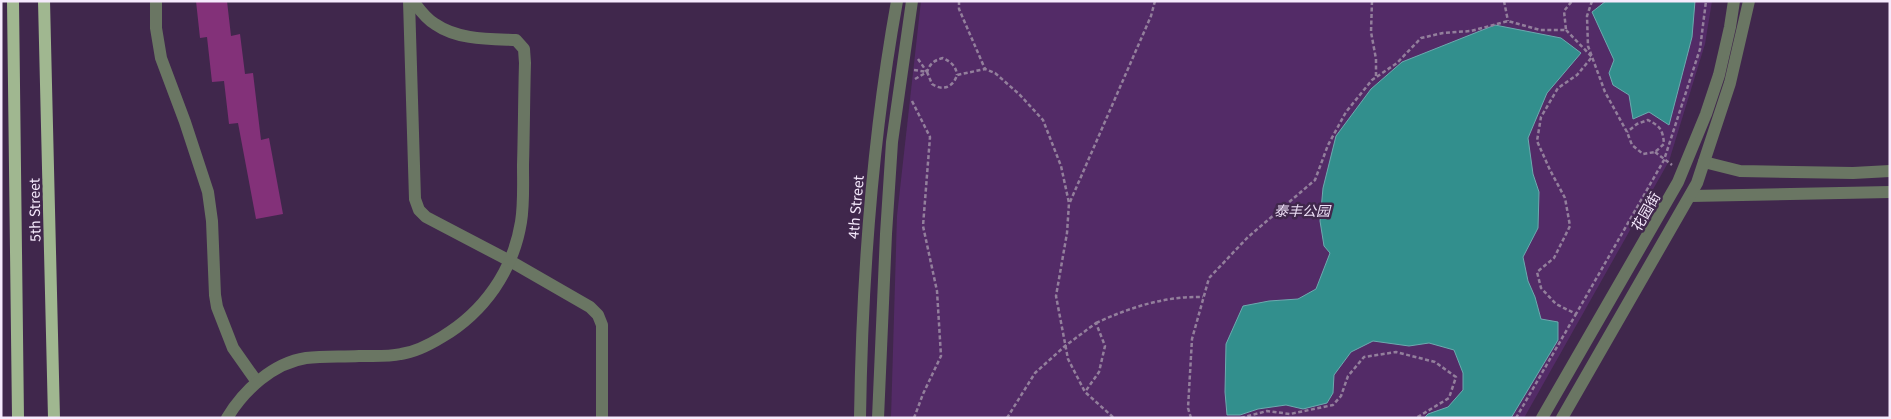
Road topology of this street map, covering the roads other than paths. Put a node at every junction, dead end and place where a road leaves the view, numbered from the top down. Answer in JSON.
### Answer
{"nodes":[{"id":1,"x":13,"y":1,"type":"edge"},
{"id":2,"x":44,"y":1,"type":"edge"},
{"id":3,"x":156,"y":1,"type":"edge"},
{"id":4,"x":409,"y":1,"type":"edge"},
{"id":5,"x":413,"y":1,"type":"edge"},
{"id":6,"x":897,"y":1,"type":"edge"},
{"id":7,"x":912,"y":1,"type":"edge"},
{"id":8,"x":1734,"y":1,"type":"edge"},
{"id":9,"x":1749,"y":1,"type":"edge"},
{"id":10,"x":1704,"y":162,"type":"junction"},
{"id":11,"x":1890,"y":171,"type":"edge"},
{"id":12,"x":1890,"y":192,"type":"edge"},
{"id":13,"x":1690,"y":196,"type":"junction"},
{"id":14,"x":510,"y":261,"type":"junction"},
{"id":15,"x":257,"y":382,"type":"junction"},
{"id":16,"x":18,"y":418,"type":"edge"},
{"id":17,"x":54,"y":418,"type":"edge"},
{"id":18,"x":227,"y":418,"type":"edge"},
{"id":19,"x":602,"y":418,"type":"edge"},
{"id":20,"x":860,"y":418,"type":"edge"},
{"id":21,"x":878,"y":418,"type":"edge"},
{"id":22,"x":1542,"y":418,"type":"edge"},
{"id":23,"x":1562,"y":418,"type":"edge"}],
"edges":[{"from":1,"to":16,"type":"main road","name":"5th Street"},
{"from":2,"to":17,"type":"main road","name":"5th Street"},
{"from":3,"to":15,"type":"street"},
{"from":4,"to":14,"type":"street"},
{"from":5,"to":14,"type":"street"},
{"from":6,"to":20,"type":"street","name":"4th Street"},
{"from":7,"to":21,"type":"street"},
{"from":8,"to":22,"type":"street","name":"花园街"},
{"from":9,"to":10,"type":"street"},
{"from":10,"to":11,"type":"street"},
{"from":10,"to":13,"type":"street"},
{"from":12,"to":13,"type":"street"},
{"from":13,"to":23,"type":"street"},
{"from":14,"to":15,"type":"street"},
{"from":14,"to":19,"type":"street"},
{"from":15,"to":18,"type":"street"}]}
